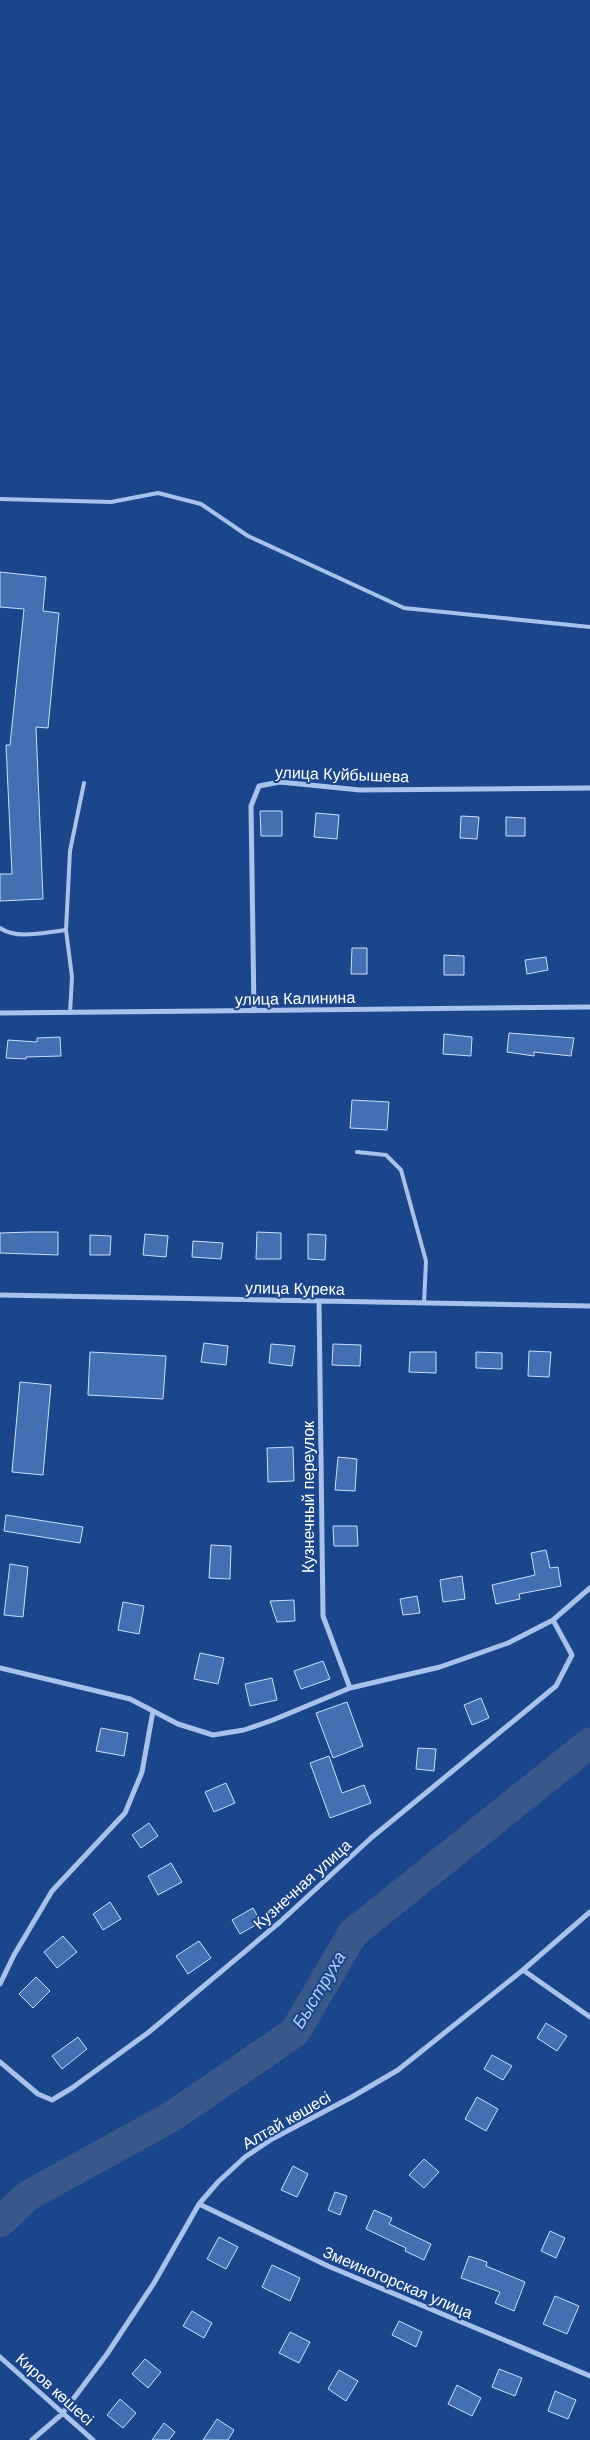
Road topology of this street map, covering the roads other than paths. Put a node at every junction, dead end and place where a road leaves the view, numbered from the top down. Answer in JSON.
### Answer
{"nodes":[{"id":1,"x":0,"y":499,"type":"edge"},
{"id":2,"x":590,"y":627,"type":"edge"},
{"id":3,"x":84,"y":784,"type":"dead end"},
{"id":4,"x":590,"y":788,"type":"edge"},
{"id":5,"x":0,"y":928,"type":"edge"},
{"id":6,"x":66,"y":930,"type":"junction"},
{"id":7,"x":590,"y":1007,"type":"edge"},
{"id":8,"x":254,"y":1011,"type":"junction"},
{"id":9,"x":70,"y":1012,"type":"junction"},
{"id":10,"x":0,"y":1013,"type":"edge"},
{"id":11,"x":357,"y":1152,"type":"dead end"},
{"id":12,"x":0,"y":1295,"type":"edge"},
{"id":13,"x":319,"y":1301,"type":"junction"},
{"id":14,"x":424,"y":1303,"type":"junction"},
{"id":15,"x":590,"y":1306,"type":"edge"},
{"id":16,"x":590,"y":1588,"type":"edge"},
{"id":17,"x":553,"y":1620,"type":"junction"},
{"id":18,"x":0,"y":1668,"type":"edge"},
{"id":19,"x":350,"y":1688,"type":"junction"},
{"id":20,"x":153,"y":1711,"type":"junction"},
{"id":21,"x":590,"y":1912,"type":"edge"},
{"id":22,"x":523,"y":1970,"type":"junction"},
{"id":23,"x":0,"y":1984,"type":"edge"},
{"id":24,"x":590,"y":2017,"type":"edge"},
{"id":25,"x":0,"y":2062,"type":"edge"},
{"id":26,"x":199,"y":2204,"type":"junction"},
{"id":27,"x":0,"y":2357,"type":"edge"},
{"id":28,"x":590,"y":2376,"type":"edge"},
{"id":29,"x":62,"y":2414,"type":"junction"},
{"id":30,"x":32,"y":2440,"type":"edge"},
{"id":31,"x":93,"y":2440,"type":"edge"}],
"edges":[{"from":1,"to":2,"type":"lane"},
{"from":3,"to":6,"type":"lane"},
{"from":4,"to":8,"type":"street","name":"улица Куйбышева"},
{"from":5,"to":6,"type":"lane"},
{"from":6,"to":9,"type":"lane"},
{"from":7,"to":8,"type":"street","name":"улица Калинина"},
{"from":8,"to":9,"type":"street","name":"улица Калинина"},
{"from":9,"to":10,"type":"street","name":"улица Калинина"},
{"from":11,"to":14,"type":"lane"},
{"from":12,"to":13,"type":"street","name":"улица Курека"},
{"from":13,"to":14,"type":"street","name":"улица Курека"},
{"from":13,"to":19,"type":"street","name":"Кузнечный переулок"},
{"from":14,"to":15,"type":"street","name":"улица Курека"},
{"from":16,"to":17,"type":"street"},
{"from":17,"to":19,"type":"street"},
{"from":17,"to":25,"type":"street","name":"Кузнечная улица"},
{"from":18,"to":20,"type":"street"},
{"from":19,"to":20,"type":"street"},
{"from":20,"to":23,"type":"street"},
{"from":21,"to":22,"type":"street","name":"Алтай көшесі"},
{"from":22,"to":24,"type":"street"},
{"from":22,"to":26,"type":"street","name":"Алтай көшесі"},
{"from":26,"to":28,"type":"street","name":"Змеиногорская улица"},
{"from":26,"to":29,"type":"street","name":"Алтай көшесі"},
{"from":27,"to":29,"type":"street","name":"Киров көшесі"},
{"from":29,"to":30,"type":"street","name":"Алтай көшесі"},
{"from":29,"to":31,"type":"street","name":"Киров көшесі"}]}
